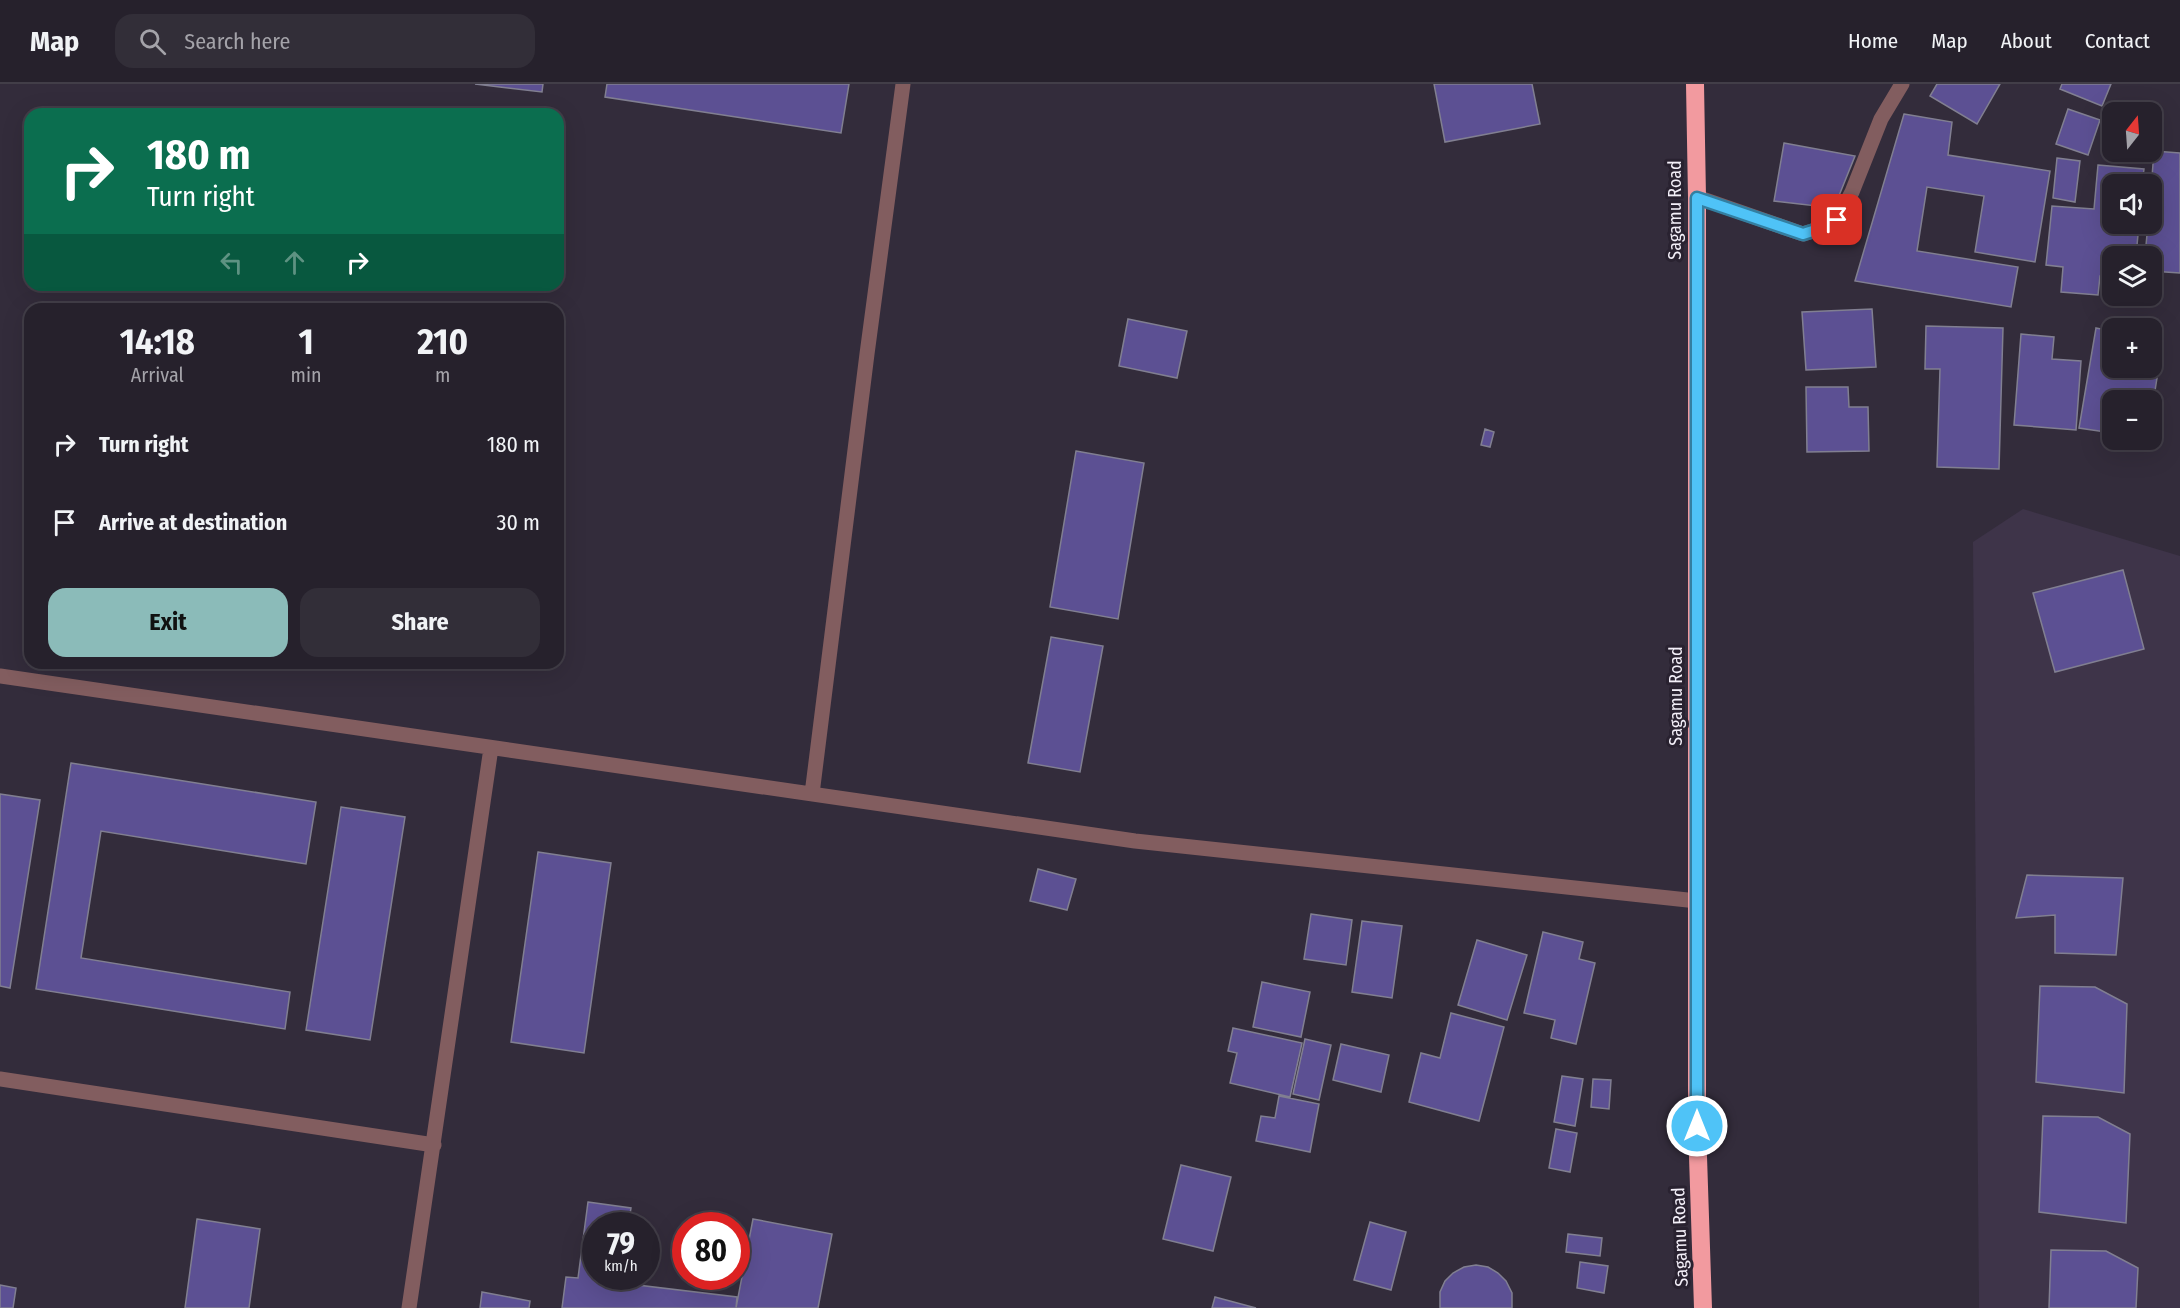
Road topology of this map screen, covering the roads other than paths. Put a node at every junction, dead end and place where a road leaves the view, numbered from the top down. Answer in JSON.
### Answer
{"nodes":[{"id":1,"x":903,"y":84,"type":"edge"},
{"id":2,"x":1695,"y":84,"type":"edge"},
{"id":3,"x":1902,"y":84,"type":"edge"},
{"id":4,"x":1697,"y":198,"type":"junction"},
{"id":5,"x":0,"y":676,"type":"edge"},
{"id":6,"x":490,"y":748,"type":"junction"},
{"id":7,"x":812,"y":794,"type":"junction"},
{"id":8,"x":1697,"y":902,"type":"junction"},
{"id":9,"x":0,"y":1080,"type":"edge"},
{"id":10,"x":434,"y":1145,"type":"junction"},
{"id":11,"x":409,"y":1308,"type":"edge"},
{"id":12,"x":1703,"y":1308,"type":"edge"}],
"edges":[{"from":1,"to":7,"type":"street"},
{"from":2,"to":4,"type":"highway","name":"Sagamu Road"},
{"from":3,"to":4,"type":"street"},
{"from":4,"to":8,"type":"highway","name":"Sagamu Road"},
{"from":5,"to":6,"type":"street"},
{"from":6,"to":7,"type":"street"},
{"from":6,"to":10,"type":"street"},
{"from":7,"to":8,"type":"street"},
{"from":8,"to":12,"type":"highway","name":"Sagamu Road"},
{"from":9,"to":10,"type":"street"},
{"from":10,"to":11,"type":"street"}]}
